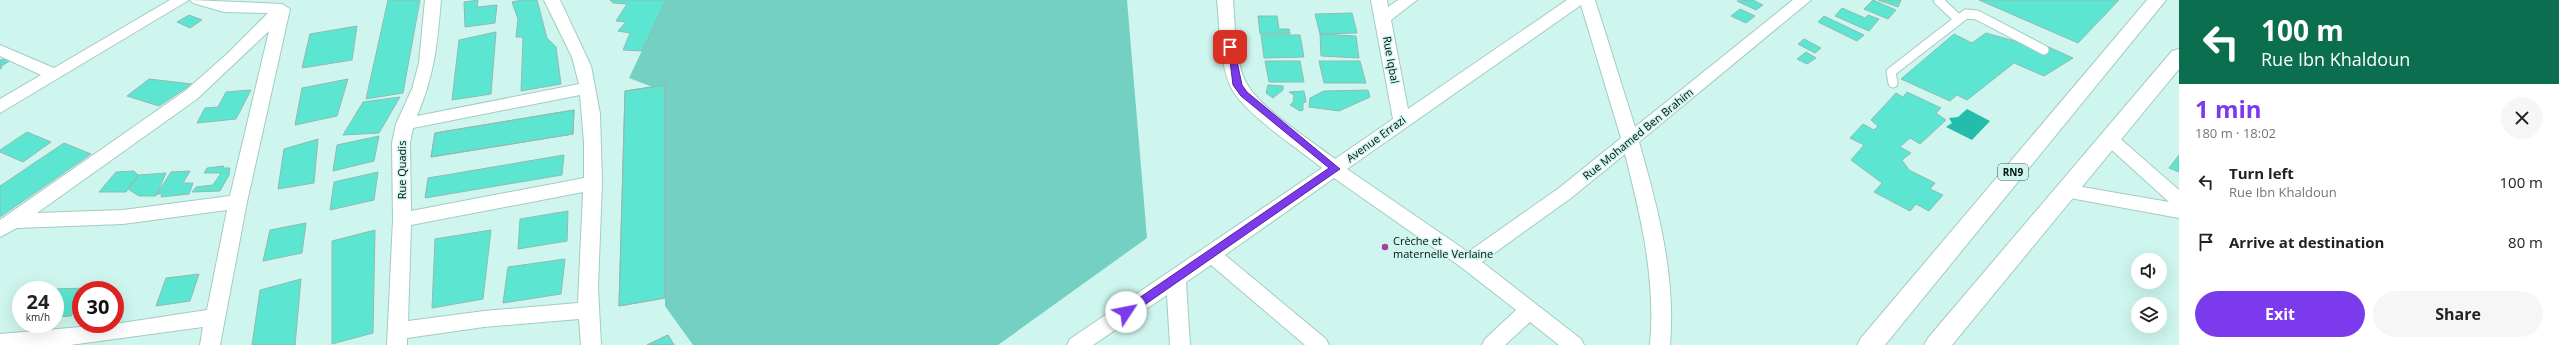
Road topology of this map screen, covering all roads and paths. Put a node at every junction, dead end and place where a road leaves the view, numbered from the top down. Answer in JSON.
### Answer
{"nodes":[{"id":1,"x":181,"y":0,"type":"edge"},
{"id":2,"x":198,"y":0,"type":"edge"},
{"id":3,"x":433,"y":0,"type":"edge"},
{"id":4,"x":552,"y":0,"type":"edge"},
{"id":5,"x":1225,"y":0,"type":"edge"},
{"id":6,"x":1379,"y":0,"type":"edge"},
{"id":7,"x":1409,"y":0,"type":"edge"},
{"id":8,"x":1578,"y":0,"type":"edge"},
{"id":9,"x":1587,"y":0,"type":"edge"},
{"id":10,"x":1803,"y":0,"type":"edge"},
{"id":11,"x":1938,"y":0,"type":"edge"},
{"id":12,"x":2157,"y":0,"type":"edge"},
{"id":13,"x":282,"y":5,"type":"edge"},
{"id":14,"x":1384,"y":17,"type":"junction"},
{"id":15,"x":1958,"y":18,"type":"junction"},
{"id":16,"x":0,"y":50,"type":"edge"},
{"id":17,"x":2044,"y":50,"type":"dead end"},
{"id":18,"x":2179,"y":56,"type":"edge"},
{"id":19,"x":53,"y":74,"type":"junction"},
{"id":20,"x":1893,"y":83,"type":"dead end"},
{"id":21,"x":588,"y":88,"type":"junction"},
{"id":22,"x":0,"y":107,"type":"edge"},
{"id":23,"x":1402,"y":120,"type":"junction"},
{"id":24,"x":405,"y":124,"type":"junction"},
{"id":25,"x":1631,"y":139,"type":"junction"},
{"id":26,"x":2110,"y":139,"type":"junction"},
{"id":27,"x":1335,"y":169,"type":"junction"},
{"id":28,"x":593,"y":183,"type":"junction"},
{"id":29,"x":2065,"y":191,"type":"junction"},
{"id":30,"x":2179,"y":201,"type":"edge"},
{"id":31,"x":238,"y":202,"type":"junction"},
{"id":32,"x":2179,"y":211,"type":"edge"},
{"id":33,"x":402,"y":220,"type":"junction"},
{"id":34,"x":6,"y":226,"type":"edge"},
{"id":35,"x":1211,"y":254,"type":"junction"},
{"id":36,"x":1468,"y":262,"type":"junction"},
{"id":37,"x":1176,"y":279,"type":"junction"},
{"id":38,"x":587,"y":310,"type":"junction"},
{"id":39,"x":1529,"y":310,"type":"junction"},
{"id":40,"x":216,"y":317,"type":"junction"},
{"id":41,"x":397,"y":338,"type":"edge"},
{"id":42,"x":0,"y":342,"type":"edge"},
{"id":43,"x":210,"y":345,"type":"edge"},
{"id":44,"x":591,"y":345,"type":"edge"},
{"id":45,"x":1076,"y":345,"type":"edge"},
{"id":46,"x":1180,"y":345,"type":"edge"},
{"id":47,"x":1319,"y":345,"type":"edge"},
{"id":48,"x":1492,"y":345,"type":"edge"},
{"id":49,"x":1574,"y":345,"type":"edge"},
{"id":50,"x":1660,"y":345,"type":"edge"},
{"id":51,"x":1870,"y":345,"type":"edge"},
{"id":52,"x":1937,"y":345,"type":"edge"}],
"edges":[{"from":1,"to":19,"type":"street"},
{"from":2,"to":13,"type":"street"},
{"from":3,"to":24,"type":"street","name":"Rue Quadis"},
{"from":4,"to":21,"type":"street"},
{"from":5,"to":27,"type":"street"},
{"from":6,"to":14,"type":"street","name":"Rue Iqbal"},
{"from":7,"to":14,"type":"street"},
{"from":8,"to":23,"type":"street","name":"Avenue Errazi"},
{"from":9,"to":25,"type":"street"},
{"from":10,"to":25,"type":"street","name":"Rue Mohamed Ben Brahim"},
{"from":11,"to":15,"type":"lane"},
{"from":12,"to":51,"type":"main road","number":"RN9"},
{"from":13,"to":31,"type":"street"},
{"from":13,"to":34,"type":"street"},
{"from":14,"to":23,"type":"street","name":"Rue Iqbal"},
{"from":15,"to":17,"type":"lane"},
{"from":15,"to":20,"type":"lane"},
{"from":16,"to":19,"type":"street"},
{"from":18,"to":26,"type":"main road"},
{"from":19,"to":22,"type":"street"},
{"from":21,"to":24,"type":"street"},
{"from":21,"to":28,"type":"street"},
{"from":23,"to":27,"type":"street","name":"Avenue Errazi"},
{"from":24,"to":33,"type":"street","name":"Rue Quadis"},
{"from":25,"to":36,"type":"street","name":"Rue Mohamed Ben Brahim"},
{"from":25,"to":50,"type":"street"},
{"from":26,"to":29,"type":"main road"},
{"from":26,"to":30,"type":"street"},
{"from":27,"to":35,"type":"street","name":"Avenue Errazi"},
{"from":27,"to":36,"type":"street"},
{"from":28,"to":33,"type":"street"},
{"from":28,"to":38,"type":"street"},
{"from":29,"to":32,"type":"street"},
{"from":29,"to":52,"type":"main road"},
{"from":31,"to":34,"type":"street"},
{"from":31,"to":40,"type":"street"},
{"from":33,"to":41,"type":"street","name":"Rue Quadis"},
{"from":35,"to":37,"type":"street","name":"Avenue Errazi"},
{"from":35,"to":47,"type":"street"},
{"from":36,"to":39,"type":"street"},
{"from":37,"to":45,"type":"street","name":"Avenue Errazi"},
{"from":37,"to":46,"type":"street"},
{"from":38,"to":41,"type":"street"},
{"from":38,"to":44,"type":"street"},
{"from":39,"to":48,"type":"street"},
{"from":39,"to":49,"type":"street"},
{"from":40,"to":42,"type":"street"},
{"from":40,"to":43,"type":"street"}]}
